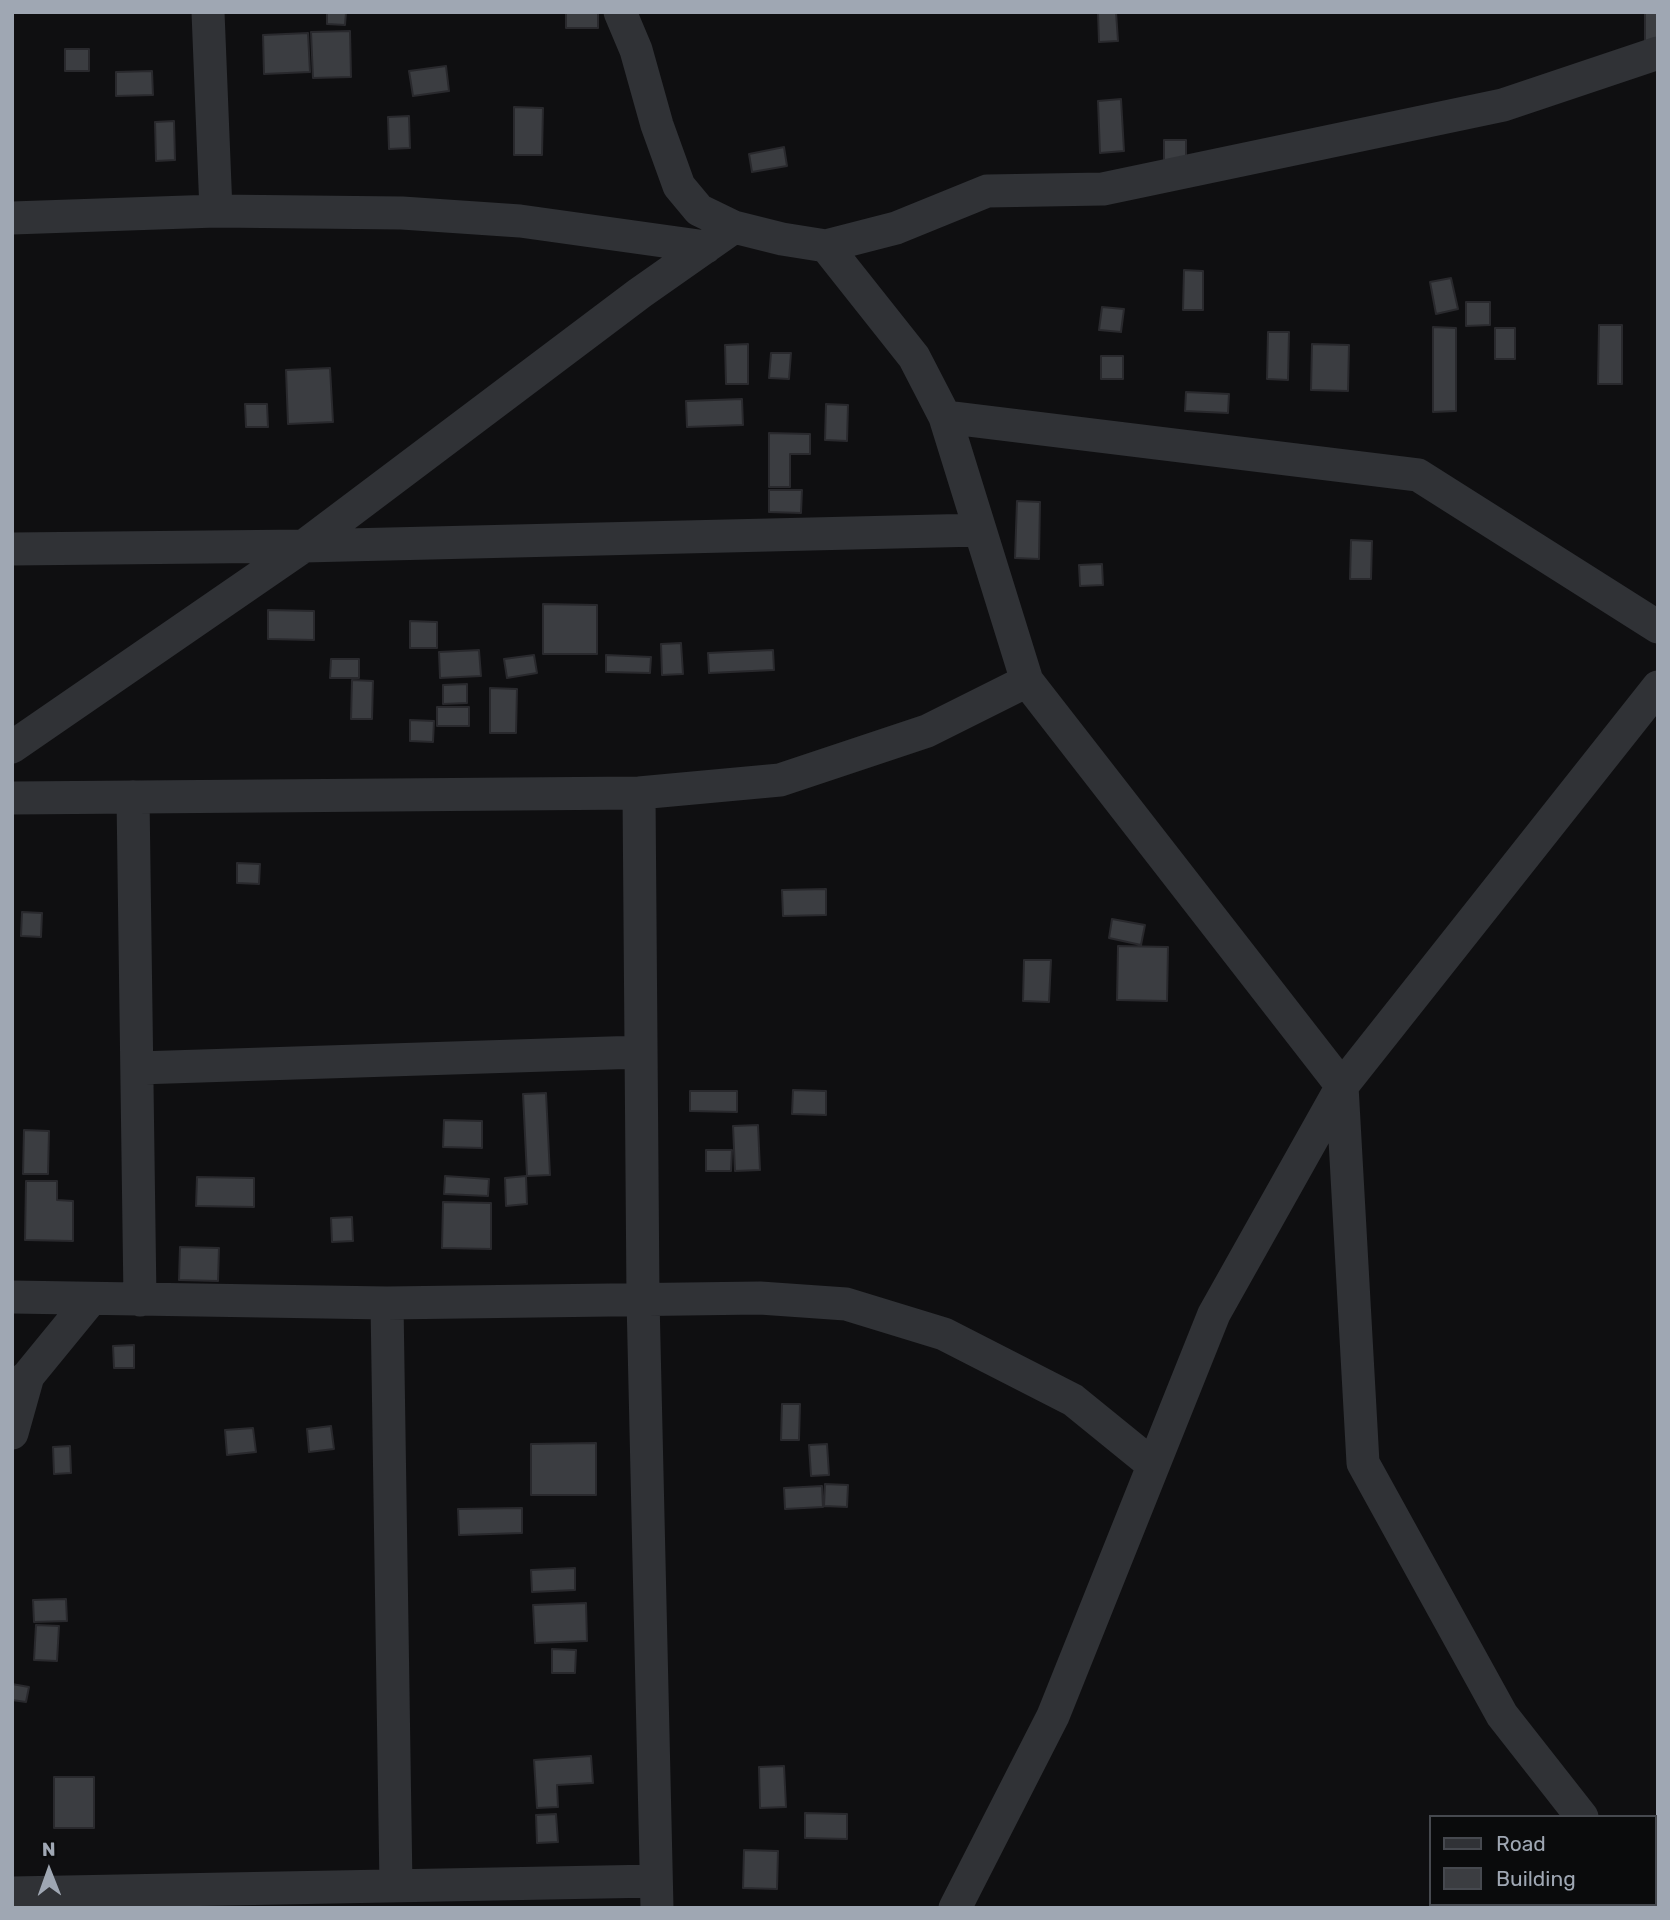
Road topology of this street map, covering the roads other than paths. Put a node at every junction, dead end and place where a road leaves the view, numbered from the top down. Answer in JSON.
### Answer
{"nodes":[{"id":1,"x":208,"y":12,"type":"edge"},
{"id":2,"x":620,"y":12,"type":"edge"},
{"id":3,"x":1658,"y":53,"type":"edge"},
{"id":4,"x":216,"y":211,"type":"junction"},
{"id":5,"x":12,"y":218,"type":"edge"},
{"id":6,"x":734,"y":227,"type":"junction"},
{"id":7,"x":827,"y":246,"type":"junction"},
{"id":8,"x":705,"y":247,"type":"junction"},
{"id":9,"x":945,"y":417,"type":"junction"},
{"id":10,"x":981,"y":530,"type":"junction"},
{"id":11,"x":304,"y":546,"type":"junction"},
{"id":12,"x":12,"y":549,"type":"edge"},
{"id":13,"x":1658,"y":627,"type":"edge"},
{"id":14,"x":1027,"y":681,"type":"junction"},
{"id":15,"x":1658,"y":687,"type":"edge"},
{"id":16,"x":12,"y":747,"type":"edge"},
{"id":17,"x":639,"y":793,"type":"junction"},
{"id":18,"x":133,"y":797,"type":"junction"},
{"id":19,"x":12,"y":798,"type":"edge"},
{"id":20,"x":642,"y":1052,"type":"junction"},
{"id":21,"x":138,"y":1069,"type":"junction"},
{"id":22,"x":1342,"y":1086,"type":"junction"},
{"id":23,"x":12,"y":1297,"type":"edge"},
{"id":24,"x":91,"y":1299,"type":"junction"},
{"id":25,"x":643,"y":1299,"type":"junction"},
{"id":26,"x":140,"y":1300,"type":"junction"},
{"id":27,"x":387,"y":1303,"type":"junction"},
{"id":28,"x":20,"y":1382,"type":"edge"},
{"id":29,"x":12,"y":1433,"type":"edge"},
{"id":30,"x":1153,"y":1465,"type":"junction"},
{"id":31,"x":1580,"y":1815,"type":"edge"},
{"id":32,"x":396,"y":1886,"type":"junction"},
{"id":33,"x":12,"y":1893,"type":"edge"},
{"id":34,"x":656,"y":1894,"type":"edge"},
{"id":35,"x":955,"y":1908,"type":"edge"}],
"edges":[{"from":1,"to":4,"type":"street"},
{"from":2,"to":6,"type":"street"},
{"from":3,"to":7,"type":"street"},
{"from":4,"to":5,"type":"street"},
{"from":4,"to":8,"type":"street"},
{"from":6,"to":7,"type":"street"},
{"from":6,"to":8,"type":"street"},
{"from":7,"to":9,"type":"street"},
{"from":8,"to":11,"type":"street"},
{"from":9,"to":10,"type":"street"},
{"from":9,"to":13,"type":"street"},
{"from":10,"to":11,"type":"street"},
{"from":10,"to":14,"type":"street"},
{"from":11,"to":12,"type":"street"},
{"from":11,"to":16,"type":"street"},
{"from":14,"to":17,"type":"street"},
{"from":14,"to":22,"type":"street"},
{"from":15,"to":22,"type":"street"},
{"from":17,"to":18,"type":"street"},
{"from":17,"to":20,"type":"street"},
{"from":18,"to":19,"type":"street"},
{"from":18,"to":21,"type":"street"},
{"from":20,"to":21,"type":"street"},
{"from":20,"to":25,"type":"street"},
{"from":21,"to":26,"type":"street"},
{"from":22,"to":30,"type":"street"},
{"from":22,"to":31,"type":"street"},
{"from":23,"to":24,"type":"street"},
{"from":24,"to":26,"type":"street"},
{"from":24,"to":28,"type":"street"},
{"from":25,"to":27,"type":"street"},
{"from":25,"to":30,"type":"street"},
{"from":25,"to":34,"type":"street"},
{"from":26,"to":27,"type":"street"},
{"from":27,"to":32,"type":"street"},
{"from":28,"to":29,"type":"street"},
{"from":30,"to":35,"type":"street"},
{"from":32,"to":33,"type":"street"},
{"from":32,"to":34,"type":"street"}]}
